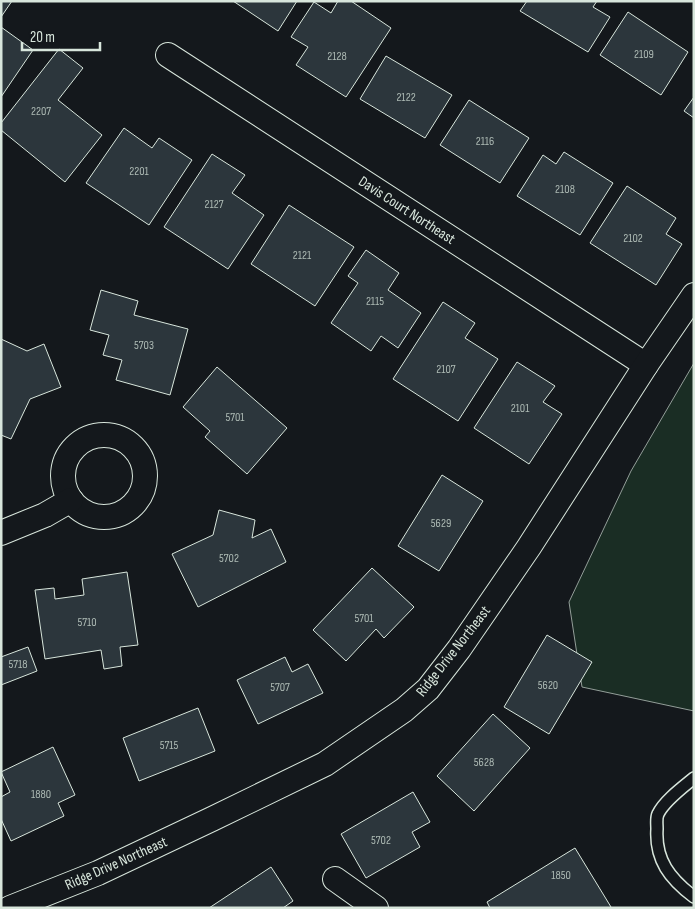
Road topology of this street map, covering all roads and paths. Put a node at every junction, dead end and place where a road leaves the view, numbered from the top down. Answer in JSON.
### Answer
{"nodes":[{"id":1,"x":168,"y":55,"type":"dead end"},
{"id":2,"x":694,"y":295,"type":"edge"},
{"id":3,"x":646,"y":366,"type":"junction"},
{"id":4,"x":71,"y":500,"type":"dead end"},
{"id":5,"x":1,"y":533,"type":"edge"},
{"id":6,"x":694,"y":778,"type":"edge"},
{"id":7,"x":335,"y":879,"type":"dead end"},
{"id":8,"x":694,"y":897,"type":"edge"},
{"id":9,"x":10,"y":908,"type":"edge"},
{"id":10,"x":376,"y":908,"type":"edge"}],
"edges":[{"from":1,"to":3,"type":"street","name":"Davis Court Northeast"},
{"from":2,"to":3,"type":"street","name":"Ridge Drive Northeast"},
{"from":3,"to":9,"type":"street","name":"Ridge Drive Northeast"},
{"from":4,"to":5,"type":"street"},
{"from":6,"to":8,"type":"lane"},
{"from":7,"to":10,"type":"street"}]}
